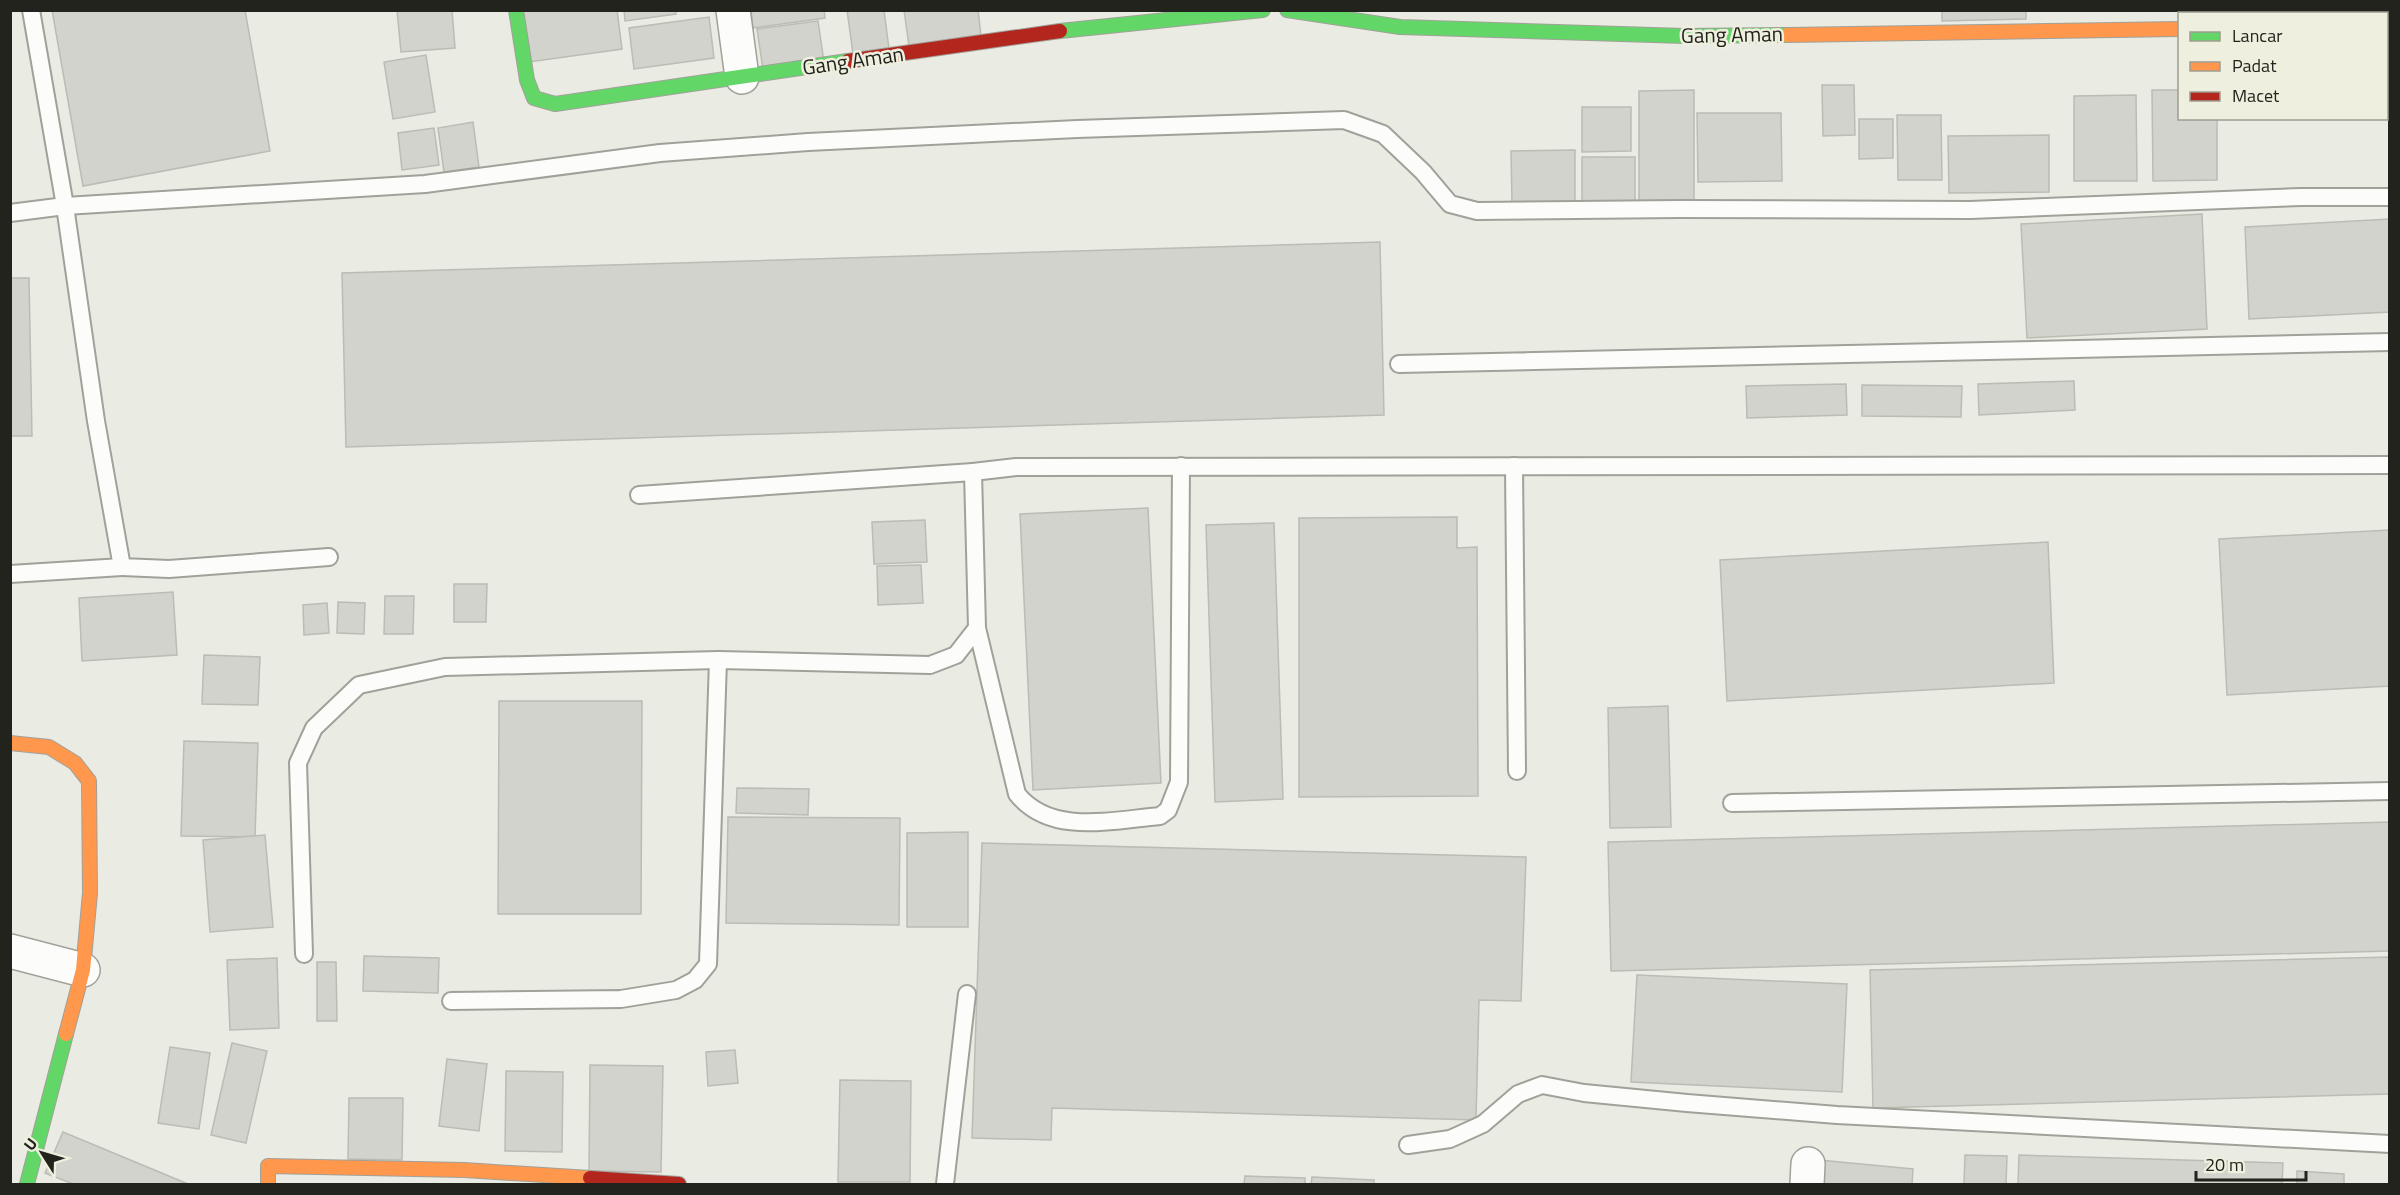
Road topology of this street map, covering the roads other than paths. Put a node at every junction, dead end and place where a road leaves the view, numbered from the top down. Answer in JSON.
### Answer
{"nodes":[{"id":1,"x":32,"y":10,"type":"edge"},
{"id":2,"x":516,"y":10,"type":"edge"},
{"id":3,"x":733,"y":10,"type":"edge"},
{"id":4,"x":1263,"y":10,"type":"edge"},
{"id":5,"x":1287,"y":10,"type":"edge"},
{"id":6,"x":2178,"y":28,"type":"edge"},
{"id":7,"x":742,"y":77,"type":"junction"},
{"id":8,"x":2390,"y":197,"type":"edge"},
{"id":9,"x":65,"y":206,"type":"junction"},
{"id":10,"x":10,"y":213,"type":"edge"},
{"id":11,"x":2390,"y":342,"type":"edge"},
{"id":12,"x":1399,"y":364,"type":"dead end"},
{"id":13,"x":2390,"y":465,"type":"edge"},
{"id":14,"x":1181,"y":466,"type":"junction"},
{"id":15,"x":1514,"y":466,"type":"junction"},
{"id":16,"x":973,"y":472,"type":"junction"},
{"id":17,"x":639,"y":495,"type":"dead end"},
{"id":18,"x":329,"y":556,"type":"dead end"},
{"id":19,"x":122,"y":567,"type":"junction"},
{"id":20,"x":10,"y":574,"type":"edge"},
{"id":21,"x":977,"y":628,"type":"junction"},
{"id":22,"x":718,"y":660,"type":"junction"},
{"id":23,"x":10,"y":743,"type":"edge"},
{"id":24,"x":1517,"y":771,"type":"dead end"},
{"id":25,"x":2390,"y":791,"type":"edge"},
{"id":26,"x":1732,"y":803,"type":"dead end"},
{"id":27,"x":10,"y":951,"type":"edge"},
{"id":28,"x":304,"y":954,"type":"dead end"},
{"id":29,"x":83,"y":970,"type":"junction"},
{"id":30,"x":967,"y":994,"type":"dead end"},
{"id":31,"x":452,"y":1001,"type":"dead end"},
{"id":32,"x":1408,"y":1144,"type":"dead end"},
{"id":33,"x":2390,"y":1144,"type":"edge"},
{"id":34,"x":27,"y":1185,"type":"edge"},
{"id":35,"x":268,"y":1185,"type":"edge"},
{"id":36,"x":679,"y":1185,"type":"edge"},
{"id":37,"x":945,"y":1185,"type":"edge"}],
"edges":[{"from":1,"to":9,"type":"lane"},
{"from":2,"to":7,"type":"street","name":"Gang Aman"},
{"from":3,"to":7,"type":"street"},
{"from":4,"to":7,"type":"street","name":"Gang Aman"},
{"from":5,"to":6,"type":"street","name":"Gang Aman"},
{"from":8,"to":9,"type":"lane"},
{"from":9,"to":10,"type":"lane"},
{"from":9,"to":19,"type":"lane"},
{"from":11,"to":12,"type":"lane"},
{"from":13,"to":15,"type":"lane"},
{"from":14,"to":15,"type":"lane"},
{"from":14,"to":16,"type":"lane"},
{"from":14,"to":21,"type":"lane"},
{"from":15,"to":24,"type":"lane"},
{"from":16,"to":17,"type":"lane"},
{"from":16,"to":21,"type":"lane"},
{"from":18,"to":19,"type":"lane"},
{"from":19,"to":20,"type":"lane"},
{"from":21,"to":22,"type":"lane"},
{"from":22,"to":28,"type":"lane"},
{"from":22,"to":31,"type":"lane"},
{"from":23,"to":29,"type":"street"},
{"from":25,"to":26,"type":"lane"},
{"from":27,"to":29,"type":"street"},
{"from":29,"to":34,"type":"street"},
{"from":30,"to":37,"type":"lane"},
{"from":32,"to":33,"type":"lane"},
{"from":35,"to":36,"type":"street"}]}
